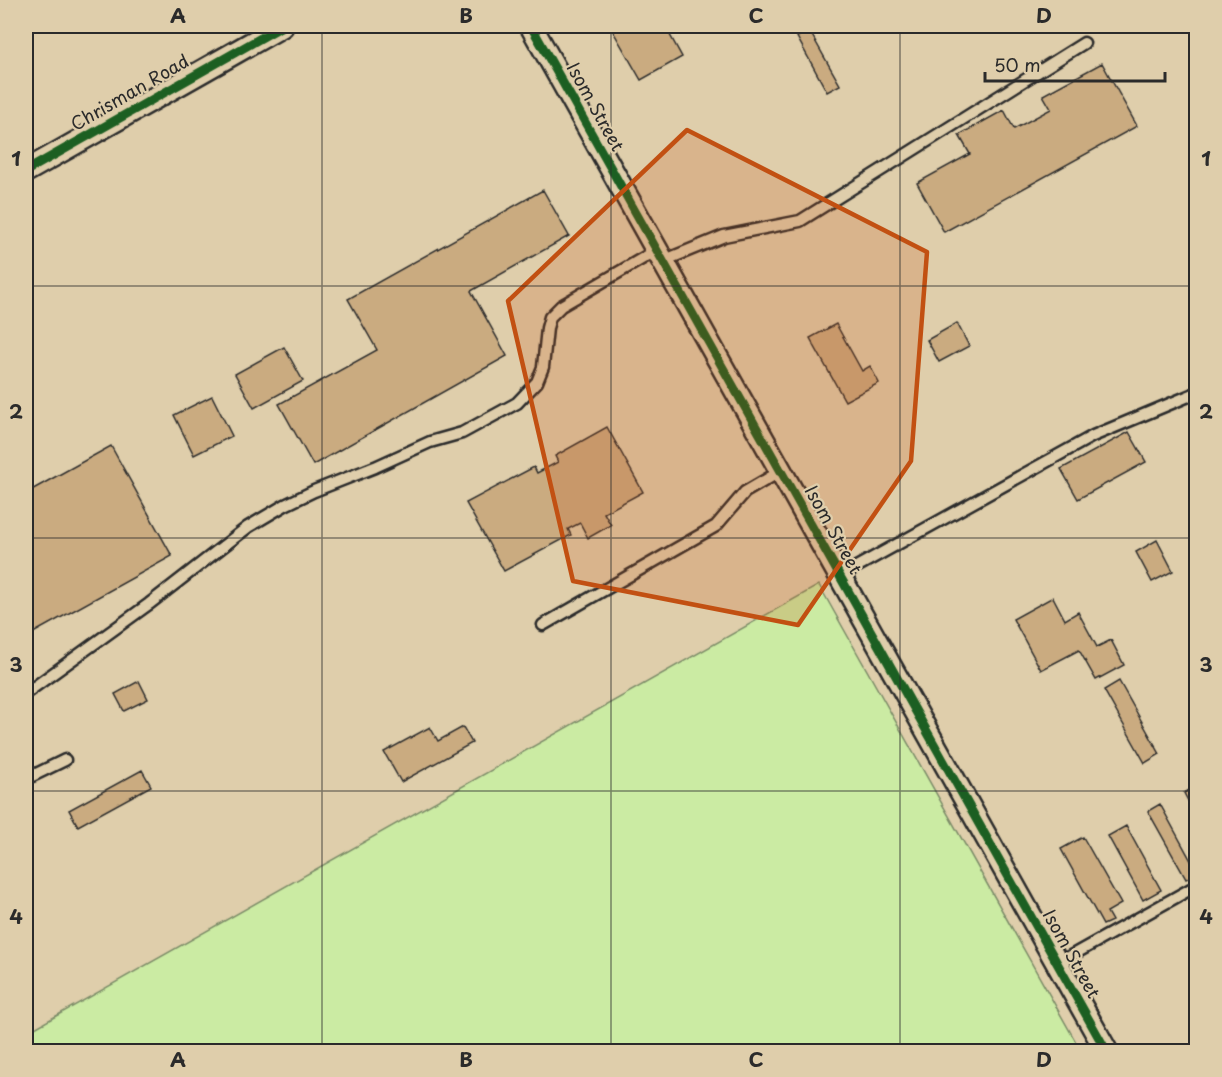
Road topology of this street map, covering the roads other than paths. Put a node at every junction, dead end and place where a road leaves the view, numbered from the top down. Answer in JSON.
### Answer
{"nodes":[{"id":1,"x":282,"y":26,"type":"edge"},
{"id":2,"x":531,"y":26,"type":"edge"},
{"id":3,"x":1084,"y":43,"type":"dead end"},
{"id":4,"x":26,"y":171,"type":"edge"},
{"id":5,"x":660,"y":256,"type":"junction"},
{"id":6,"x":1197,"y":393,"type":"edge"},
{"id":7,"x":781,"y":471,"type":"junction"},
{"id":8,"x":840,"y":576,"type":"junction"},
{"id":9,"x":543,"y":625,"type":"dead end"},
{"id":10,"x":26,"y":693,"type":"edge"},
{"id":11,"x":65,"y":760,"type":"dead end"},
{"id":12,"x":26,"y":779,"type":"edge"},
{"id":13,"x":1197,"y":886,"type":"edge"},
{"id":14,"x":1058,"y":963,"type":"junction"},
{"id":15,"x":1107,"y":1052,"type":"edge"}],
"edges":[{"from":1,"to":4,"type":"street","name":"Chrisman Road"},
{"from":2,"to":5,"type":"street","name":"Isom Street"},
{"from":3,"to":5,"type":"lane"},
{"from":5,"to":7,"type":"street","name":"Isom Street"},
{"from":5,"to":10,"type":"lane"},
{"from":6,"to":8,"type":"lane"},
{"from":7,"to":8,"type":"street","name":"Isom Street"},
{"from":7,"to":9,"type":"lane"},
{"from":8,"to":14,"type":"street","name":"Isom Street"},
{"from":11,"to":12,"type":"lane"},
{"from":13,"to":14,"type":"lane"},
{"from":14,"to":15,"type":"street","name":"Isom Street"}]}
